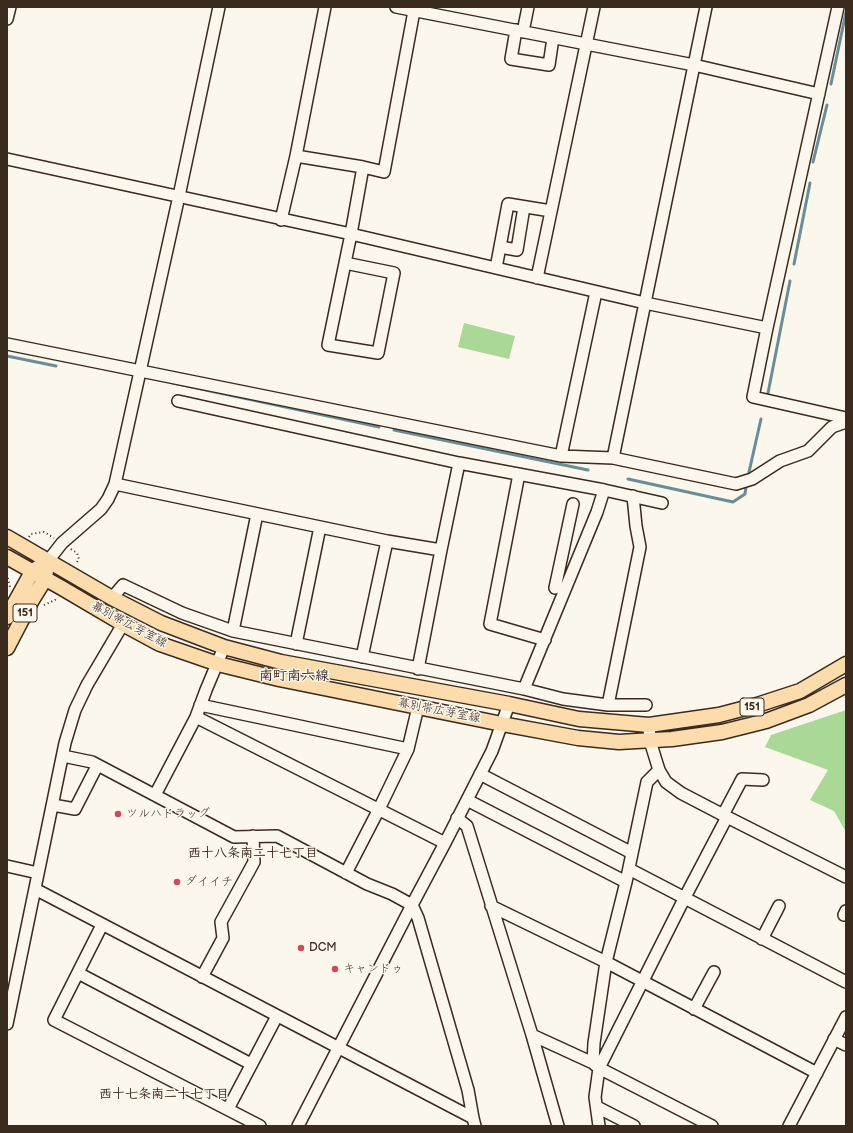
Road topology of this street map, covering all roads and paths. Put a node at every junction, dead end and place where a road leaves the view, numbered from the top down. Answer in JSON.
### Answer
{"nodes":[{"id":1,"x":10,"y":7,"type":"edge"},
{"id":2,"x":219,"y":7,"type":"edge"},
{"id":3,"x":325,"y":7,"type":"edge"},
{"id":4,"x":397,"y":7,"type":"edge"},
{"id":5,"x":528,"y":7,"type":"edge"},
{"id":6,"x":594,"y":7,"type":"edge"},
{"id":7,"x":706,"y":7,"type":"edge"},
{"id":8,"x":838,"y":7,"type":"edge"},
{"id":9,"x":414,"y":11,"type":"junction"},
{"id":10,"x":7,"y":20,"type":"edge"},
{"id":11,"x":519,"y":31,"type":"junction"},
{"id":12,"x":553,"y":38,"type":"junction"},
{"id":13,"x":585,"y":44,"type":"junction"},
{"id":14,"x":694,"y":65,"type":"junction"},
{"id":15,"x":819,"y":94,"type":"junction"},
{"id":16,"x":296,"y":156,"type":"junction"},
{"id":17,"x":7,"y":159,"type":"edge"},
{"id":18,"x":363,"y":167,"type":"junction"},
{"id":19,"x":179,"y":196,"type":"junction"},
{"id":20,"x":524,"y":207,"type":"junction"},
{"id":21,"x":551,"y":211,"type":"junction"},
{"id":22,"x":281,"y":220,"type":"junction"},
{"id":23,"x":351,"y":234,"type":"junction"},
{"id":24,"x":500,"y":247,"type":"junction"},
{"id":25,"x":345,"y":263,"type":"junction"},
{"id":26,"x":496,"y":268,"type":"junction"},
{"id":27,"x":537,"y":278,"type":"junction"},
{"id":28,"x":596,"y":292,"type":"junction"},
{"id":29,"x":644,"y":303,"type":"junction"},
{"id":30,"x":767,"y":328,"type":"junction"},
{"id":31,"x":7,"y":344,"type":"edge"},
{"id":32,"x":140,"y":371,"type":"junction"},
{"id":33,"x":178,"y":401,"type":"dead end"},
{"id":34,"x":846,"y":418,"type":"edge"},
{"id":35,"x":846,"y":422,"type":"edge"},
{"id":36,"x":561,"y":456,"type":"junction"},
{"id":37,"x":613,"y":458,"type":"junction"},
{"id":38,"x":460,"y":464,"type":"junction"},
{"id":39,"x":519,"y":474,"type":"junction"},
{"id":40,"x":115,"y":484,"type":"junction"},
{"id":41,"x":604,"y":490,"type":"junction"},
{"id":42,"x":633,"y":496,"type":"junction"},
{"id":43,"x":662,"y":503,"type":"dead end"},
{"id":44,"x":573,"y":504,"type":"dead end"},
{"id":45,"x":257,"y":514,"type":"junction"},
{"id":46,"x":320,"y":527,"type":"junction"},
{"id":47,"x":7,"y":537,"type":"edge"},
{"id":48,"x":388,"y":541,"type":"junction"},
{"id":49,"x":441,"y":550,"type":"junction"},
{"id":50,"x":7,"y":557,"type":"edge"},
{"id":51,"x":48,"y":560,"type":"junction"},
{"id":52,"x":560,"y":562,"type":"junction"},
{"id":53,"x":575,"y":567,"type":"junction"},
{"id":54,"x":32,"y":572,"type":"junction"},
{"id":55,"x":45,"y":579,"type":"junction"},
{"id":56,"x":555,"y":588,"type":"dead end"},
{"id":57,"x":112,"y":598,"type":"junction"},
{"id":58,"x":7,"y":617,"type":"edge"},
{"id":59,"x":123,"y":624,"type":"junction"},
{"id":60,"x":233,"y":631,"type":"junction"},
{"id":61,"x":545,"y":640,"type":"junction"},
{"id":62,"x":296,"y":644,"type":"junction"},
{"id":63,"x":224,"y":647,"type":"junction"},
{"id":64,"x":7,"y":648,"type":"edge"},
{"id":65,"x":362,"y":657,"type":"junction"},
{"id":66,"x":218,"y":664,"type":"junction"},
{"id":67,"x":846,"y":664,"type":"edge"},
{"id":68,"x":418,"y":669,"type":"junction"},
{"id":69,"x":846,"y":685,"type":"edge"},
{"id":70,"x":524,"y":690,"type":"junction"},
{"id":71,"x":509,"y":704,"type":"junction"},
{"id":72,"x":200,"y":705,"type":"junction"},
{"id":73,"x":608,"y":705,"type":"junction"},
{"id":74,"x":646,"y":705,"type":"dead end"},
{"id":75,"x":418,"y":707,"type":"junction"},
{"id":76,"x":196,"y":717,"type":"junction"},
{"id":77,"x":502,"y":724,"type":"junction"},
{"id":78,"x":649,"y":725,"type":"junction"},
{"id":79,"x":650,"y":741,"type":"junction"},
{"id":80,"x":408,"y":749,"type":"junction"},
{"id":81,"x":63,"y":756,"type":"junction"},
{"id":82,"x":98,"y":766,"type":"junction"},
{"id":83,"x":659,"y":770,"type":"junction"},
{"id":84,"x":480,"y":774,"type":"junction"},
{"id":85,"x":763,"y":780,"type":"dead end"},
{"id":86,"x":155,"y":795,"type":"junction"},
{"id":87,"x":467,"y":800,"type":"junction"},
{"id":88,"x":53,"y":805,"type":"junction"},
{"id":89,"x":379,"y":809,"type":"junction"},
{"id":90,"x":725,"y":816,"type":"junction"},
{"id":91,"x":458,"y":818,"type":"junction"},
{"id":92,"x":253,"y":836,"type":"junction"},
{"id":93,"x":446,"y":843,"type":"junction"},
{"id":94,"x":632,"y":853,"type":"junction"},
{"id":95,"x":7,"y":866,"type":"edge"},
{"id":96,"x":629,"y":870,"type":"junction"},
{"id":97,"x":38,"y":873,"type":"junction"},
{"id":98,"x":346,"y":873,"type":"junction"},
{"id":99,"x":846,"y":877,"type":"edge"},
{"id":100,"x":626,"y":882,"type":"junction"},
{"id":101,"x":35,"y":889,"type":"junction"},
{"id":102,"x":684,"y":899,"type":"junction"},
{"id":103,"x":412,"y":905,"type":"junction"},
{"id":104,"x":491,"y":906,"type":"junction"},
{"id":105,"x":779,"y":906,"type":"dead end"},
{"id":106,"x":102,"y":925,"type":"junction"},
{"id":107,"x":762,"y":939,"type":"junction"},
{"id":108,"x":606,"y":962,"type":"junction"},
{"id":109,"x":714,"y":972,"type":"dead end"},
{"id":110,"x":78,"y":973,"type":"junction"},
{"id":111,"x":202,"y":977,"type":"junction"},
{"id":112,"x":642,"y":981,"type":"junction"},
{"id":113,"x":846,"y":982,"type":"edge"},
{"id":114,"x":10,"y":996,"type":"edge"},
{"id":115,"x":694,"y":1009,"type":"junction"},
{"id":116,"x":277,"y":1016,"type":"junction"},
{"id":117,"x":846,"y":1017,"type":"edge"},
{"id":118,"x":7,"y":1024,"type":"edge"},
{"id":119,"x":532,"y":1035,"type":"junction"},
{"id":120,"x":834,"y":1039,"type":"junction"},
{"id":121,"x":846,"y":1045,"type":"edge"},
{"id":122,"x":339,"y":1048,"type":"junction"},
{"id":123,"x":251,"y":1064,"type":"junction"},
{"id":124,"x":596,"y":1066,"type":"junction"},
{"id":125,"x":817,"y":1073,"type":"junction"},
{"id":126,"x":597,"y":1107,"type":"junction"},
{"id":127,"x":228,"y":1109,"type":"junction"},
{"id":128,"x":474,"y":1122,"type":"edge"},
{"id":129,"x":260,"y":1126,"type":"edge"},
{"id":130,"x":298,"y":1126,"type":"edge"},
{"id":131,"x":558,"y":1126,"type":"edge"},
{"id":132,"x":599,"y":1126,"type":"edge"},
{"id":133,"x":634,"y":1126,"type":"edge"},
{"id":134,"x":712,"y":1126,"type":"edge"},
{"id":135,"x":789,"y":1126,"type":"edge"}],
"edges":[{"from":1,"to":10,"type":"street"},
{"from":2,"to":19,"type":"street"},
{"from":3,"to":16,"type":"street"},
{"from":4,"to":9,"type":"street"},
{"from":5,"to":11,"type":"street"},
{"from":6,"to":13,"type":"street"},
{"from":7,"to":14,"type":"street"},
{"from":8,"to":15,"type":"street"},
{"from":9,"to":11,"type":"street"},
{"from":9,"to":18,"type":"street"},
{"from":11,"to":12,"type":"street"},
{"from":11,"to":12,"type":"street"},
{"from":12,"to":13,"type":"street"},
{"from":13,"to":14,"type":"street"},
{"from":13,"to":21,"type":"street"},
{"from":14,"to":15,"type":"street"},
{"from":14,"to":29,"type":"street"},
{"from":15,"to":30,"type":"street"},
{"from":16,"to":18,"type":"street"},
{"from":16,"to":22,"type":"street"},
{"from":17,"to":19,"type":"street"},
{"from":18,"to":23,"type":"street"},
{"from":19,"to":22,"type":"street"},
{"from":19,"to":32,"type":"street"},
{"from":20,"to":21,"type":"street"},
{"from":20,"to":24,"type":"street"},
{"from":20,"to":24,"type":"street"},
{"from":21,"to":27,"type":"street"},
{"from":22,"to":23,"type":"street"},
{"from":23,"to":25,"type":"street"},
{"from":23,"to":26,"type":"street"},
{"from":24,"to":26,"type":"street"},
{"from":25,"to":25,"type":"street"},
{"from":26,"to":27,"type":"street"},
{"from":27,"to":28,"type":"street"},
{"from":28,"to":29,"type":"street"},
{"from":28,"to":36,"type":"street"},
{"from":29,"to":30,"type":"street"},
{"from":29,"to":37,"type":"street"},
{"from":30,"to":34,"type":"street"},
{"from":31,"to":32,"type":"street"},
{"from":32,"to":36,"type":"street"},
{"from":32,"to":40,"type":"street"},
{"from":33,"to":38,"type":"street"},
{"from":35,"to":37,"type":"street"},
{"from":36,"to":37,"type":"street"},
{"from":38,"to":39,"type":"street"},
{"from":38,"to":49,"type":"street"},
{"from":39,"to":41,"type":"street"},
{"from":39,"to":61,"type":"street"},
{"from":40,"to":45,"type":"street"},
{"from":40,"to":51,"type":"street"},
{"from":41,"to":42,"type":"street"},
{"from":41,"to":53,"type":"street"},
{"from":42,"to":43,"type":"street"},
{"from":42,"to":73,"type":"street"},
{"from":44,"to":52,"type":"street"},
{"from":45,"to":46,"type":"street"},
{"from":45,"to":60,"type":"street"},
{"from":46,"to":48,"type":"street"},
{"from":46,"to":62,"type":"street"},
{"from":47,"to":51,"type":"main road","name":"幕別帯広芽室線"},
{"from":48,"to":49,"type":"street"},
{"from":48,"to":65,"type":"street"},
{"from":49,"to":68,"type":"street"},
{"from":50,"to":54,"type":"main road","name":"幕別帯広芽室線"},
{"from":51,"to":54,"type":"main road","number":"151"},
{"from":51,"to":55,"type":"main road","number":"151"},
{"from":51,"to":57,"type":"main road","name":"幕別帯広芽室線","number":"151"},
{"from":52,"to":53,"type":"street"},
{"from":52,"to":56,"type":"street"},
{"from":53,"to":61,"type":"street"},
{"from":54,"to":55,"type":"main road","name":"幕別帯広芽室線","number":"151"},
{"from":54,"to":58,"type":"main road","number":"151"},
{"from":55,"to":59,"type":"main road","name":"幕別帯広芽室線","number":"151"},
{"from":55,"to":64,"type":"main road","number":"151"},
{"from":57,"to":60,"type":"street"},
{"from":57,"to":63,"type":"main road","name":"幕別帯広芽室線","number":"151"},
{"from":59,"to":66,"type":"main road","name":"幕別帯広芽室線","number":"151"},
{"from":59,"to":81,"type":"street"},
{"from":60,"to":62,"type":"street"},
{"from":61,"to":70,"type":"street"},
{"from":62,"to":65,"type":"street"},
{"from":63,"to":66,"type":"street"},
{"from":63,"to":71,"type":"main road","name":"幕別帯広芽室線","number":"151"},
{"from":65,"to":68,"type":"street"},
{"from":66,"to":72,"type":"street"},
{"from":66,"to":75,"type":"main road","name":"幕別帯広芽室線","number":"151"},
{"from":67,"to":78,"type":"main road","name":"幕別帯広芽室線","number":"151"},
{"from":68,"to":70,"type":"street"},
{"from":69,"to":79,"type":"main road","name":"幕別帯広芽室線","number":"151"},
{"from":70,"to":73,"type":"street"},
{"from":71,"to":77,"type":"street"},
{"from":71,"to":78,"type":"main road","name":"幕別帯広芽室線","number":"151"},
{"from":72,"to":76,"type":"street"},
{"from":72,"to":80,"type":"street"},
{"from":73,"to":74,"type":"street"},
{"from":75,"to":77,"type":"main road","name":"幕別帯広芽室線","number":"151"},
{"from":75,"to":80,"type":"street"},
{"from":76,"to":86,"type":"street"},
{"from":76,"to":89,"type":"street"},
{"from":77,"to":79,"type":"main road","name":"幕別帯広芽室線","number":"151"},
{"from":77,"to":84,"type":"street"},
{"from":78,"to":79,"type":"street"},
{"from":79,"to":83,"type":"street"},
{"from":80,"to":89,"type":"street"},
{"from":81,"to":82,"type":"street"},
{"from":81,"to":88,"type":"street"},
{"from":82,"to":86,"type":"street"},
{"from":82,"to":88,"type":"street"},
{"from":83,"to":90,"type":"street"},
{"from":83,"to":94,"type":"street"},
{"from":84,"to":87,"type":"street"},
{"from":84,"to":94,"type":"street"},
{"from":85,"to":90,"type":"street"},
{"from":86,"to":92,"type":"street"},
{"from":87,"to":91,"type":"street"},
{"from":87,"to":100,"type":"street"},
{"from":88,"to":97,"type":"street"},
{"from":89,"to":93,"type":"street"},
{"from":89,"to":98,"type":"street"},
{"from":90,"to":99,"type":"street"},
{"from":90,"to":102,"type":"street"},
{"from":91,"to":93,"type":"street"},
{"from":91,"to":104,"type":"street"},
{"from":92,"to":98,"type":"street"},
{"from":92,"to":111,"type":"street"},
{"from":93,"to":103,"type":"street"},
{"from":94,"to":96,"type":"street"},
{"from":95,"to":97,"type":"street"},
{"from":96,"to":100,"type":"street"},
{"from":96,"to":102,"type":"street"},
{"from":97,"to":101,"type":"street"},
{"from":98,"to":103,"type":"street"},
{"from":100,"to":108,"type":"street"},
{"from":101,"to":106,"type":"street"},
{"from":101,"to":114,"type":"street"},
{"from":102,"to":107,"type":"street"},
{"from":102,"to":112,"type":"street"},
{"from":103,"to":122,"type":"street"},
{"from":103,"to":128,"type":"street"},
{"from":104,"to":108,"type":"street"},
{"from":104,"to":119,"type":"street"},
{"from":105,"to":107,"type":"street"},
{"from":106,"to":110,"type":"street"},
{"from":106,"to":111,"type":"street"},
{"from":107,"to":113,"type":"street"},
{"from":108,"to":112,"type":"street"},
{"from":108,"to":124,"type":"street"},
{"from":109,"to":115,"type":"street"},
{"from":110,"to":123,"type":"street"},
{"from":110,"to":127,"type":"street"},
{"from":111,"to":116,"type":"street"},
{"from":112,"to":115,"type":"street"},
{"from":112,"to":124,"type":"street"},
{"from":114,"to":118,"type":"street"},
{"from":115,"to":125,"type":"street"},
{"from":116,"to":122,"type":"street"},
{"from":116,"to":123,"type":"street"},
{"from":117,"to":120,"type":"street"},
{"from":119,"to":124,"type":"street"},
{"from":119,"to":131,"type":"street"},
{"from":120,"to":121,"type":"street"},
{"from":120,"to":125,"type":"street"},
{"from":122,"to":128,"type":"street"},
{"from":122,"to":130,"type":"street"},
{"from":123,"to":127,"type":"street"},
{"from":124,"to":126,"type":"street"},
{"from":124,"to":134,"type":"street"},
{"from":125,"to":135,"type":"street"},
{"from":126,"to":132,"type":"street"},
{"from":126,"to":133,"type":"street"},
{"from":127,"to":129,"type":"street"}]}
